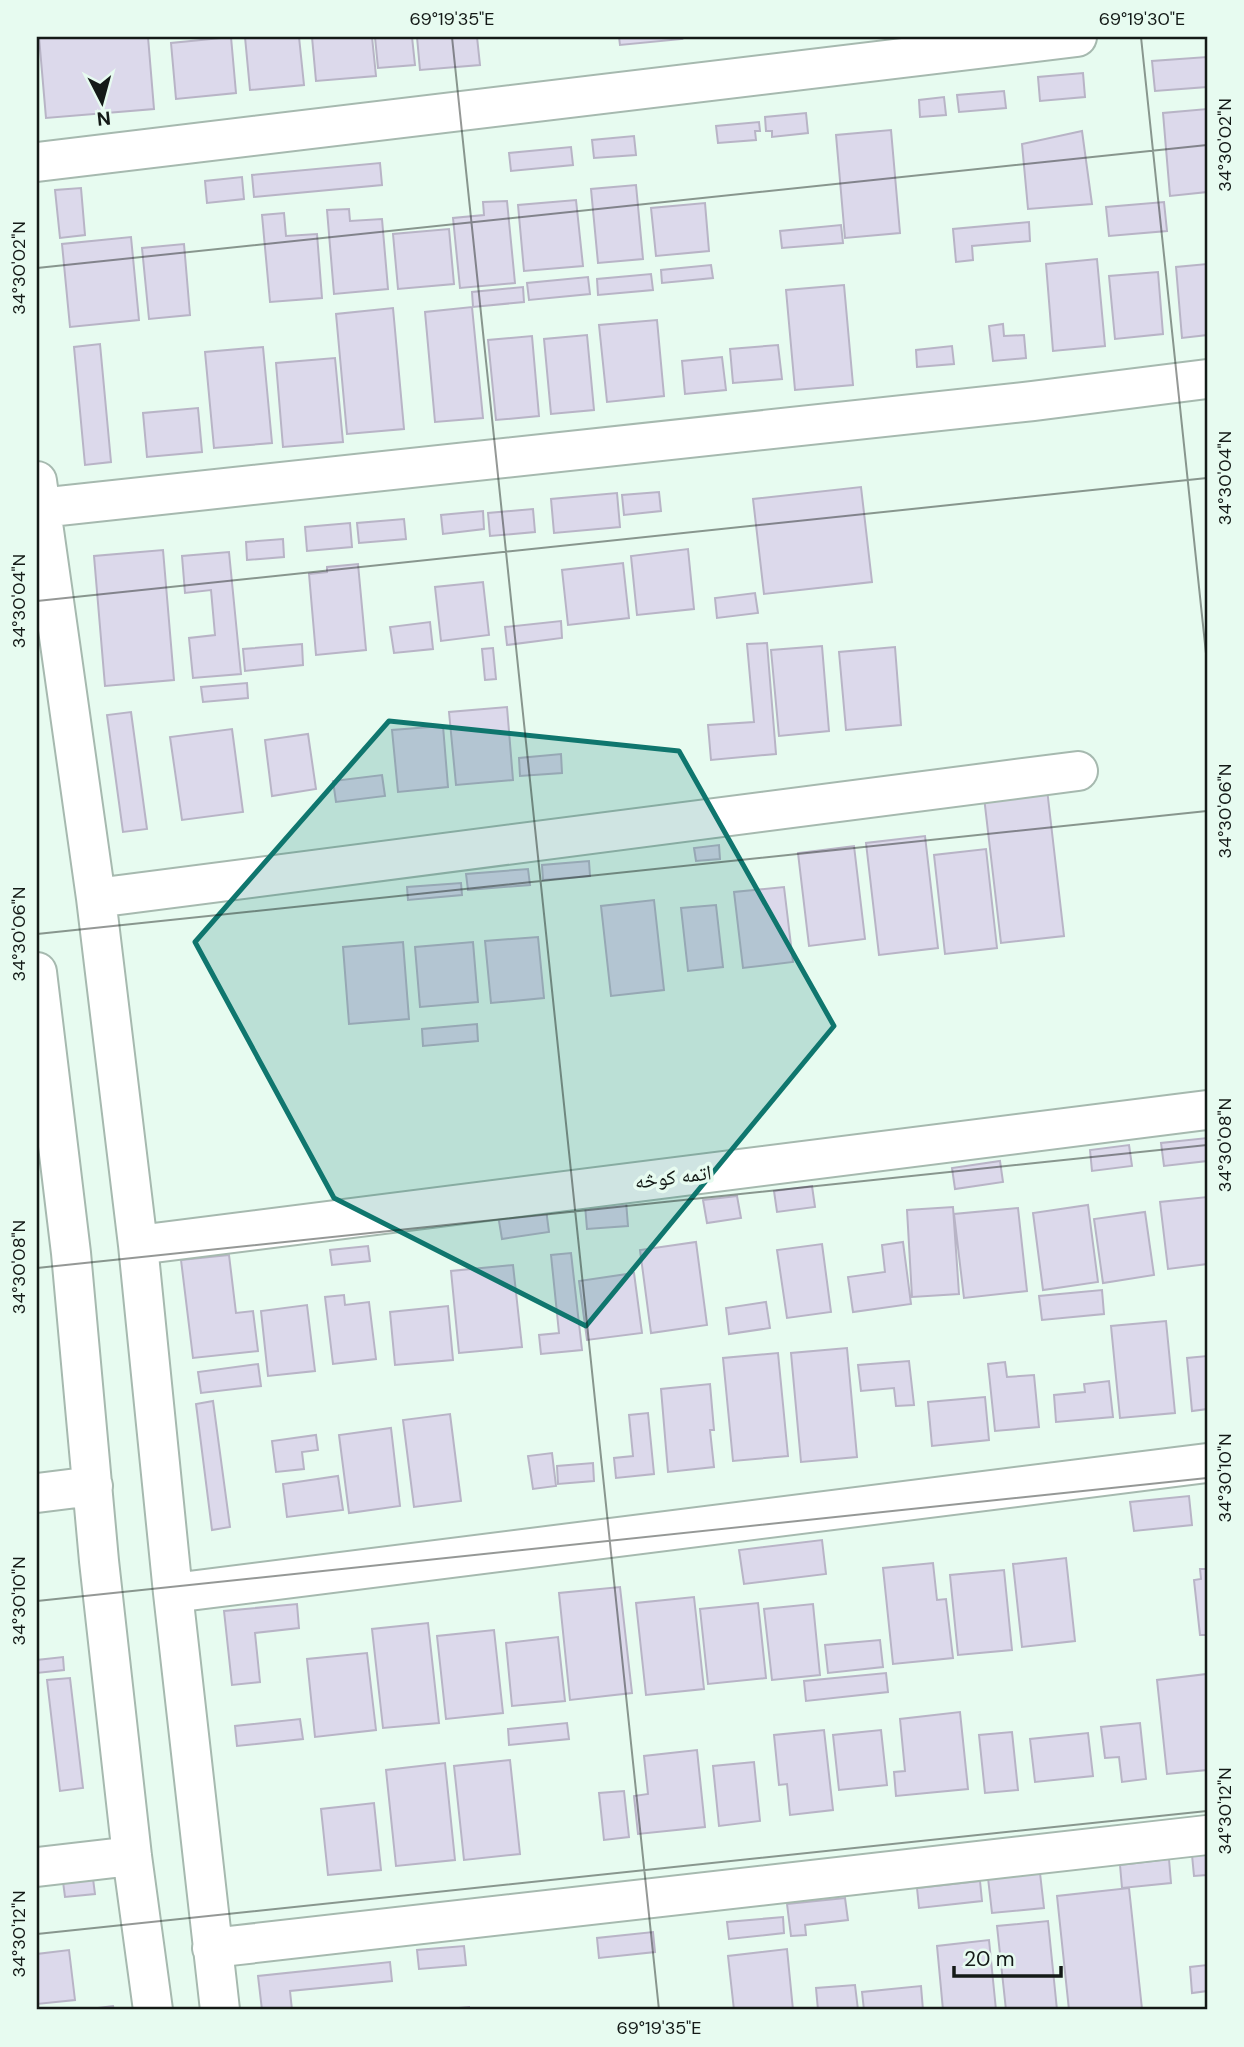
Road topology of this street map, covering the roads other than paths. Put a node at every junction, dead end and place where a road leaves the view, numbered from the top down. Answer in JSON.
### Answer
{"nodes":[{"id":1,"x":1077,"y":37,"type":"edge"},
{"id":2,"x":37,"y":162,"type":"edge"},
{"id":3,"x":1207,"y":379,"type":"edge"},
{"id":4,"x":38,"y":495,"type":"edge"},
{"id":5,"x":1077,"y":771,"type":"dead end"},
{"id":6,"x":96,"y":898,"type":"junction"},
{"id":7,"x":37,"y":972,"type":"edge"},
{"id":8,"x":1207,"y":1110,"type":"edge"},
{"id":9,"x":47,"y":1145,"type":"edge"},
{"id":10,"x":138,"y":1245,"type":"junction"},
{"id":11,"x":1207,"y":1463,"type":"edge"},
{"id":12,"x":93,"y":1486,"type":"junction"},
{"id":13,"x":37,"y":1493,"type":"edge"},
{"id":14,"x":173,"y":1593,"type":"junction"},
{"id":15,"x":1207,"y":1835,"type":"edge"},
{"id":16,"x":132,"y":1856,"type":"junction"},
{"id":17,"x":37,"y":1867,"type":"edge"},
{"id":18,"x":212,"y":1948,"type":"junction"},
{"id":19,"x":153,"y":2010,"type":"edge"},
{"id":20,"x":220,"y":2010,"type":"edge"}],
"edges":[{"from":1,"to":2,"type":"street"},
{"from":3,"to":4,"type":"street"},
{"from":4,"to":6,"type":"street"},
{"from":5,"to":6,"type":"street"},
{"from":6,"to":10,"type":"street"},
{"from":7,"to":9,"type":"street"},
{"from":8,"to":10,"type":"street","name":"اتمه کوڅه"},
{"from":9,"to":12,"type":"street"},
{"from":10,"to":14,"type":"street"},
{"from":11,"to":14,"type":"street"},
{"from":12,"to":13,"type":"street"},
{"from":12,"to":16,"type":"street"},
{"from":14,"to":18,"type":"street"},
{"from":15,"to":18,"type":"street"},
{"from":16,"to":17,"type":"street"},
{"from":16,"to":19,"type":"street"},
{"from":18,"to":20,"type":"street"}]}
